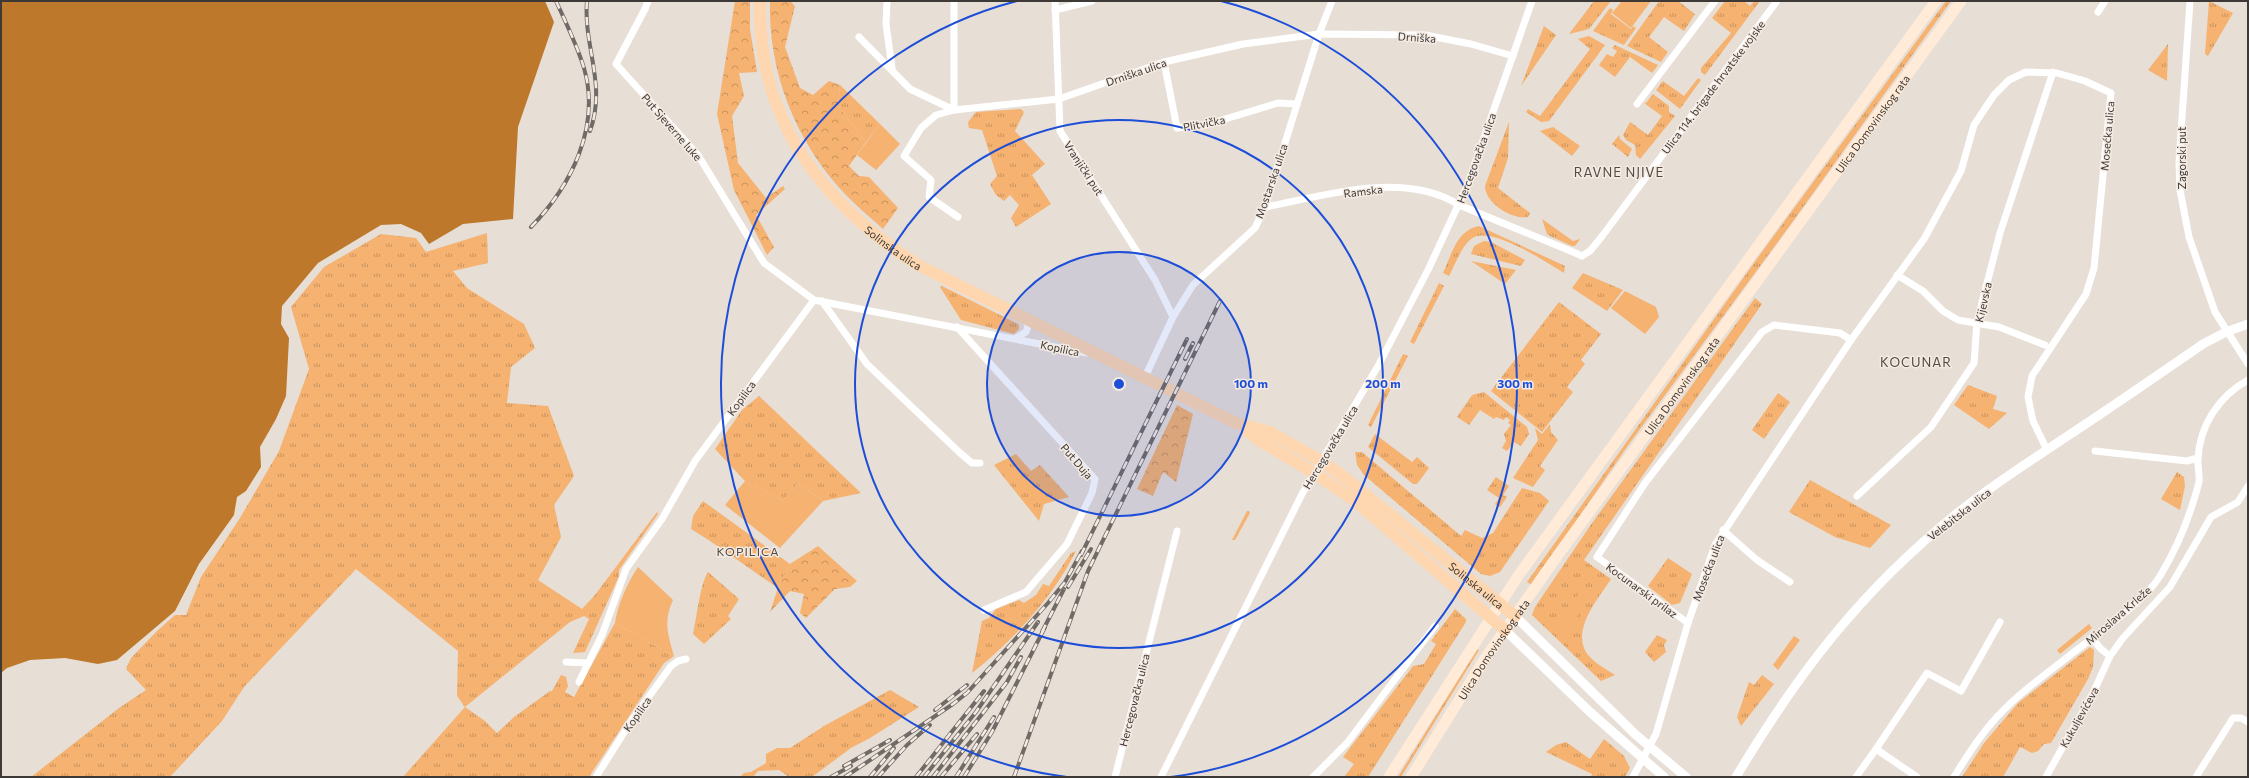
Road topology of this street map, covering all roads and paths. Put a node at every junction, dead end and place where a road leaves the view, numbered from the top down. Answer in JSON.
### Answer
{"nodes":[{"id":1,"x":648,"y":1,"type":"edge"},
{"id":2,"x":760,"y":1,"type":"edge"},
{"id":3,"x":886,"y":1,"type":"edge"},
{"id":4,"x":954,"y":1,"type":"edge"},
{"id":5,"x":1055,"y":1,"type":"edge"},
{"id":6,"x":1092,"y":1,"type":"edge"},
{"id":7,"x":1332,"y":1,"type":"edge"},
{"id":8,"x":1532,"y":1,"type":"edge"},
{"id":9,"x":1715,"y":1,"type":"edge"},
{"id":10,"x":1777,"y":1,"type":"edge"},
{"id":11,"x":1936,"y":1,"type":"edge"},
{"id":12,"x":1961,"y":1,"type":"edge"},
{"id":13,"x":2105,"y":1,"type":"edge"},
{"id":14,"x":2190,"y":1,"type":"edge"},
{"id":15,"x":1055,"y":10,"type":"junction"},
{"id":16,"x":2098,"y":12,"type":"dead end"},
{"id":17,"x":1319,"y":34,"type":"junction"},
{"id":18,"x":859,"y":37,"type":"dead end"},
{"id":19,"x":1513,"y":56,"type":"junction"},
{"id":20,"x":1164,"y":62,"type":"junction"},
{"id":21,"x":892,"y":68,"type":"junction"},
{"id":22,"x":2053,"y":72,"type":"junction"},
{"id":23,"x":1059,"y":99,"type":"junction"},
{"id":24,"x":1296,"y":104,"type":"junction"},
{"id":25,"x":1636,"y":104,"type":"dead end"},
{"id":26,"x":954,"y":110,"type":"junction"},
{"id":27,"x":1459,"y":205,"type":"junction"},
{"id":28,"x":1265,"y":207,"type":"junction"},
{"id":29,"x":958,"y":217,"type":"dead end"},
{"id":30,"x":1897,"y":275,"type":"junction"},
{"id":31,"x":818,"y":300,"type":"junction"},
{"id":32,"x":1024,"y":316,"type":"junction"},
{"id":33,"x":1173,"y":317,"type":"junction"},
{"id":34,"x":1977,"y":322,"type":"junction"},
{"id":35,"x":2248,"y":324,"type":"edge"},
{"id":36,"x":957,"y":327,"type":"junction"},
{"id":37,"x":2226,"y":332,"type":"junction"},
{"id":38,"x":1016,"y":338,"type":"junction"},
{"id":39,"x":1852,"y":340,"type":"junction"},
{"id":40,"x":2045,"y":345,"type":"dead end"},
{"id":41,"x":1104,"y":357,"type":"junction"},
{"id":42,"x":2248,"y":364,"type":"edge"},
{"id":43,"x":1149,"y":379,"type":"junction"},
{"id":44,"x":2248,"y":380,"type":"edge"},
{"id":45,"x":1244,"y":426,"type":"junction"},
{"id":46,"x":2047,"y":450,"type":"junction"},
{"id":47,"x":2095,"y":451,"type":"dead end"},
{"id":48,"x":2198,"y":458,"type":"junction"},
{"id":49,"x":1321,"y":461,"type":"junction"},
{"id":50,"x":980,"y":463,"type":"dead end"},
{"id":51,"x":1314,"y":473,"type":"junction"},
{"id":52,"x":2248,"y":486,"type":"edge"},
{"id":53,"x":1857,"y":496,"type":"dead end"},
{"id":54,"x":1723,"y":530,"type":"junction"},
{"id":55,"x":1177,"y":531,"type":"dead end"},
{"id":56,"x":1790,"y":582,"type":"dead end"},
{"id":57,"x":1499,"y":603,"type":"junction"},
{"id":58,"x":984,"y":610,"type":"dead end"},
{"id":59,"x":1491,"y":616,"type":"junction"},
{"id":60,"x":1515,"y":616,"type":"junction"},
{"id":61,"x":2000,"y":622,"type":"dead end"},
{"id":62,"x":1688,"y":623,"type":"junction"},
{"id":63,"x":1435,"y":626,"type":"dead end"},
{"id":64,"x":1505,"y":630,"type":"junction"},
{"id":65,"x":2092,"y":638,"type":"junction"},
{"id":66,"x":2110,"y":656,"type":"junction"},
{"id":67,"x":686,"y":659,"type":"dead end"},
{"id":68,"x":566,"y":662,"type":"dead end"},
{"id":69,"x":588,"y":663,"type":"junction"},
{"id":70,"x":579,"y":682,"type":"dead end"},
{"id":71,"x":2248,"y":722,"type":"edge"},
{"id":72,"x":1876,"y":749,"type":"junction"},
{"id":73,"x":596,"y":777,"type":"edge"},
{"id":74,"x":1115,"y":777,"type":"edge"},
{"id":75,"x":1161,"y":777,"type":"edge"},
{"id":76,"x":1313,"y":777,"type":"edge"},
{"id":77,"x":1389,"y":777,"type":"edge"},
{"id":78,"x":1411,"y":777,"type":"edge"},
{"id":79,"x":1633,"y":777,"type":"edge"},
{"id":80,"x":1664,"y":777,"type":"edge"},
{"id":81,"x":1686,"y":777,"type":"edge"},
{"id":82,"x":1736,"y":777,"type":"edge"},
{"id":83,"x":1856,"y":777,"type":"edge"},
{"id":84,"x":1917,"y":777,"type":"edge"},
{"id":85,"x":1954,"y":777,"type":"edge"},
{"id":86,"x":2046,"y":777,"type":"edge"},
{"id":87,"x":2196,"y":777,"type":"edge"}],
"edges":[{"from":1,"to":31,"type":"street","name":"Put Sjeverne luke"},
{"from":2,"to":32,"type":"main road","name":"Solinska ulica"},
{"from":3,"to":21,"type":"street"},
{"from":4,"to":26,"type":"street"},
{"from":5,"to":15,"type":"street","name":"Vranjički put"},
{"from":6,"to":15,"type":"street"},
{"from":7,"to":17,"type":"street","name":"Mostarska ulica"},
{"from":8,"to":19,"type":"street","name":"Hercegovačka ulica"},
{"from":9,"to":25,"type":"street"},
{"from":10,"to":27,"type":"street","name":"Ulica 114. brigade hrvatske vojske"},
{"from":11,"to":57,"type":"main road","name":"Ulica Domovinskog rata"},
{"from":12,"to":60,"type":"main road","name":"Ulica Domovinskog rata"},
{"from":13,"to":16,"type":"street"},
{"from":14,"to":37,"type":"street","name":"Zagorski put"},
{"from":15,"to":23,"type":"street","name":"Vranjički put"},
{"from":17,"to":19,"type":"street","name":"Drniška"},
{"from":17,"to":20,"type":"street","name":"Drniška ulica"},
{"from":17,"to":24,"type":"street","name":"Mostarska ulica"},
{"from":18,"to":21,"type":"street"},
{"from":19,"to":27,"type":"street","name":"Hercegovačka ulica"},
{"from":20,"to":23,"type":"street","name":"Drniška ulica"},
{"from":20,"to":24,"type":"street","name":"Plitvička"},
{"from":21,"to":26,"type":"street"},
{"from":22,"to":30,"type":"street","name":"Mosećka ulica"},
{"from":22,"to":34,"type":"street","name":"Kijevska"},
{"from":22,"to":46,"type":"street","name":"Mosećka ulica"},
{"from":23,"to":26,"type":"street","name":"Drniška ulica"},
{"from":23,"to":33,"type":"street","name":"Vranjički put"},
{"from":24,"to":28,"type":"street","name":"Mostarska ulica"},
{"from":26,"to":29,"type":"street","name":"Drniška ulica"},
{"from":27,"to":28,"type":"street","name":"Ramska"},
{"from":27,"to":49,"type":"street","name":"Hercegovačka ulica"},
{"from":28,"to":33,"type":"street","name":"Mostarska ulica"},
{"from":30,"to":34,"type":"street"},
{"from":30,"to":39,"type":"street","name":"Mosećka ulica"},
{"from":31,"to":36,"type":"street","name":"Kopilica"},
{"from":31,"to":50,"type":"street"},
{"from":31,"to":69,"type":"street","name":"Kopilica"},
{"from":32,"to":38,"type":"street"},
{"from":32,"to":41,"type":"main road","name":"Solinska ulica"},
{"from":33,"to":43,"type":"street","name":"Mostarska ulica"},
{"from":34,"to":40,"type":"street"},
{"from":34,"to":53,"type":"street","name":"Kijevska"},
{"from":35,"to":37,"type":"street","name":"Velebitska ulica"},
{"from":36,"to":38,"type":"street","name":"Kopilica"},
{"from":36,"to":58,"type":"street","name":"Put Duja"},
{"from":37,"to":42,"type":"street"},
{"from":37,"to":46,"type":"street","name":"Velebitska ulica"},
{"from":38,"to":41,"type":"street","name":"Kopilica"},
{"from":39,"to":54,"type":"street","name":"Mosećka ulica"},
{"from":39,"to":62,"type":"street","name":"Kocunarski prilaz"},
{"from":41,"to":43,"type":"main road","name":"Solinska ulica"},
{"from":43,"to":45,"type":"main road","name":"Solinska ulica"},
{"from":44,"to":48,"type":"street","name":"Miroslava Krleže"},
{"from":45,"to":49,"type":"main road","name":"Solinska ulica"},
{"from":45,"to":51,"type":"main road","name":"Solinska ulica"},
{"from":46,"to":82,"type":"street","name":"Velebitska ulica"},
{"from":47,"to":48,"type":"street"},
{"from":48,"to":65,"type":"street","name":"Miroslava Krleže"},
{"from":49,"to":51,"type":"street","name":"Hercegovačka ulica"},
{"from":49,"to":57,"type":"main road","name":"Solinska ulica"},
{"from":51,"to":59,"type":"main road","name":"Solinska ulica"},
{"from":51,"to":75,"type":"street","name":"Hercegovačka ulica"},
{"from":52,"to":66,"type":"street","name":"Kukuljevićeva"},
{"from":54,"to":56,"type":"street"},
{"from":54,"to":62,"type":"street","name":"Mosećka ulica"},
{"from":55,"to":74,"type":"street","name":"Hercegovačka ulica"},
{"from":57,"to":59,"type":"main road","name":"Ulica Domovinskog rata"},
{"from":57,"to":60,"type":"main road","name":"Solinska ulica"},
{"from":59,"to":64,"type":"main road","name":"Solinska ulica"},
{"from":59,"to":77,"type":"main road","name":"Ulica Domovinskog rata"},
{"from":60,"to":64,"type":"main road","name":"Ulica Domovinskog rata"},
{"from":60,"to":81,"type":"street","name":"Solinska ulica"},
{"from":61,"to":72,"type":"street"},
{"from":62,"to":79,"type":"street","name":"Mosećka ulica"},
{"from":63,"to":76,"type":"street"},
{"from":64,"to":78,"type":"main road","name":"Ulica Domovinskog rata"},
{"from":64,"to":80,"type":"street","name":"Solinska ulica"},
{"from":65,"to":66,"type":"street"},
{"from":65,"to":85,"type":"street","name":"Miroslava Krleže"},
{"from":66,"to":86,"type":"street","name":"Kukuljevićeva"},
{"from":67,"to":73,"type":"street","name":"Kopilica"},
{"from":68,"to":69,"type":"street"},
{"from":69,"to":70,"type":"street","name":"Kopilica"},
{"from":71,"to":87,"type":"street"},
{"from":72,"to":83,"type":"street"},
{"from":72,"to":84,"type":"street"}]}
